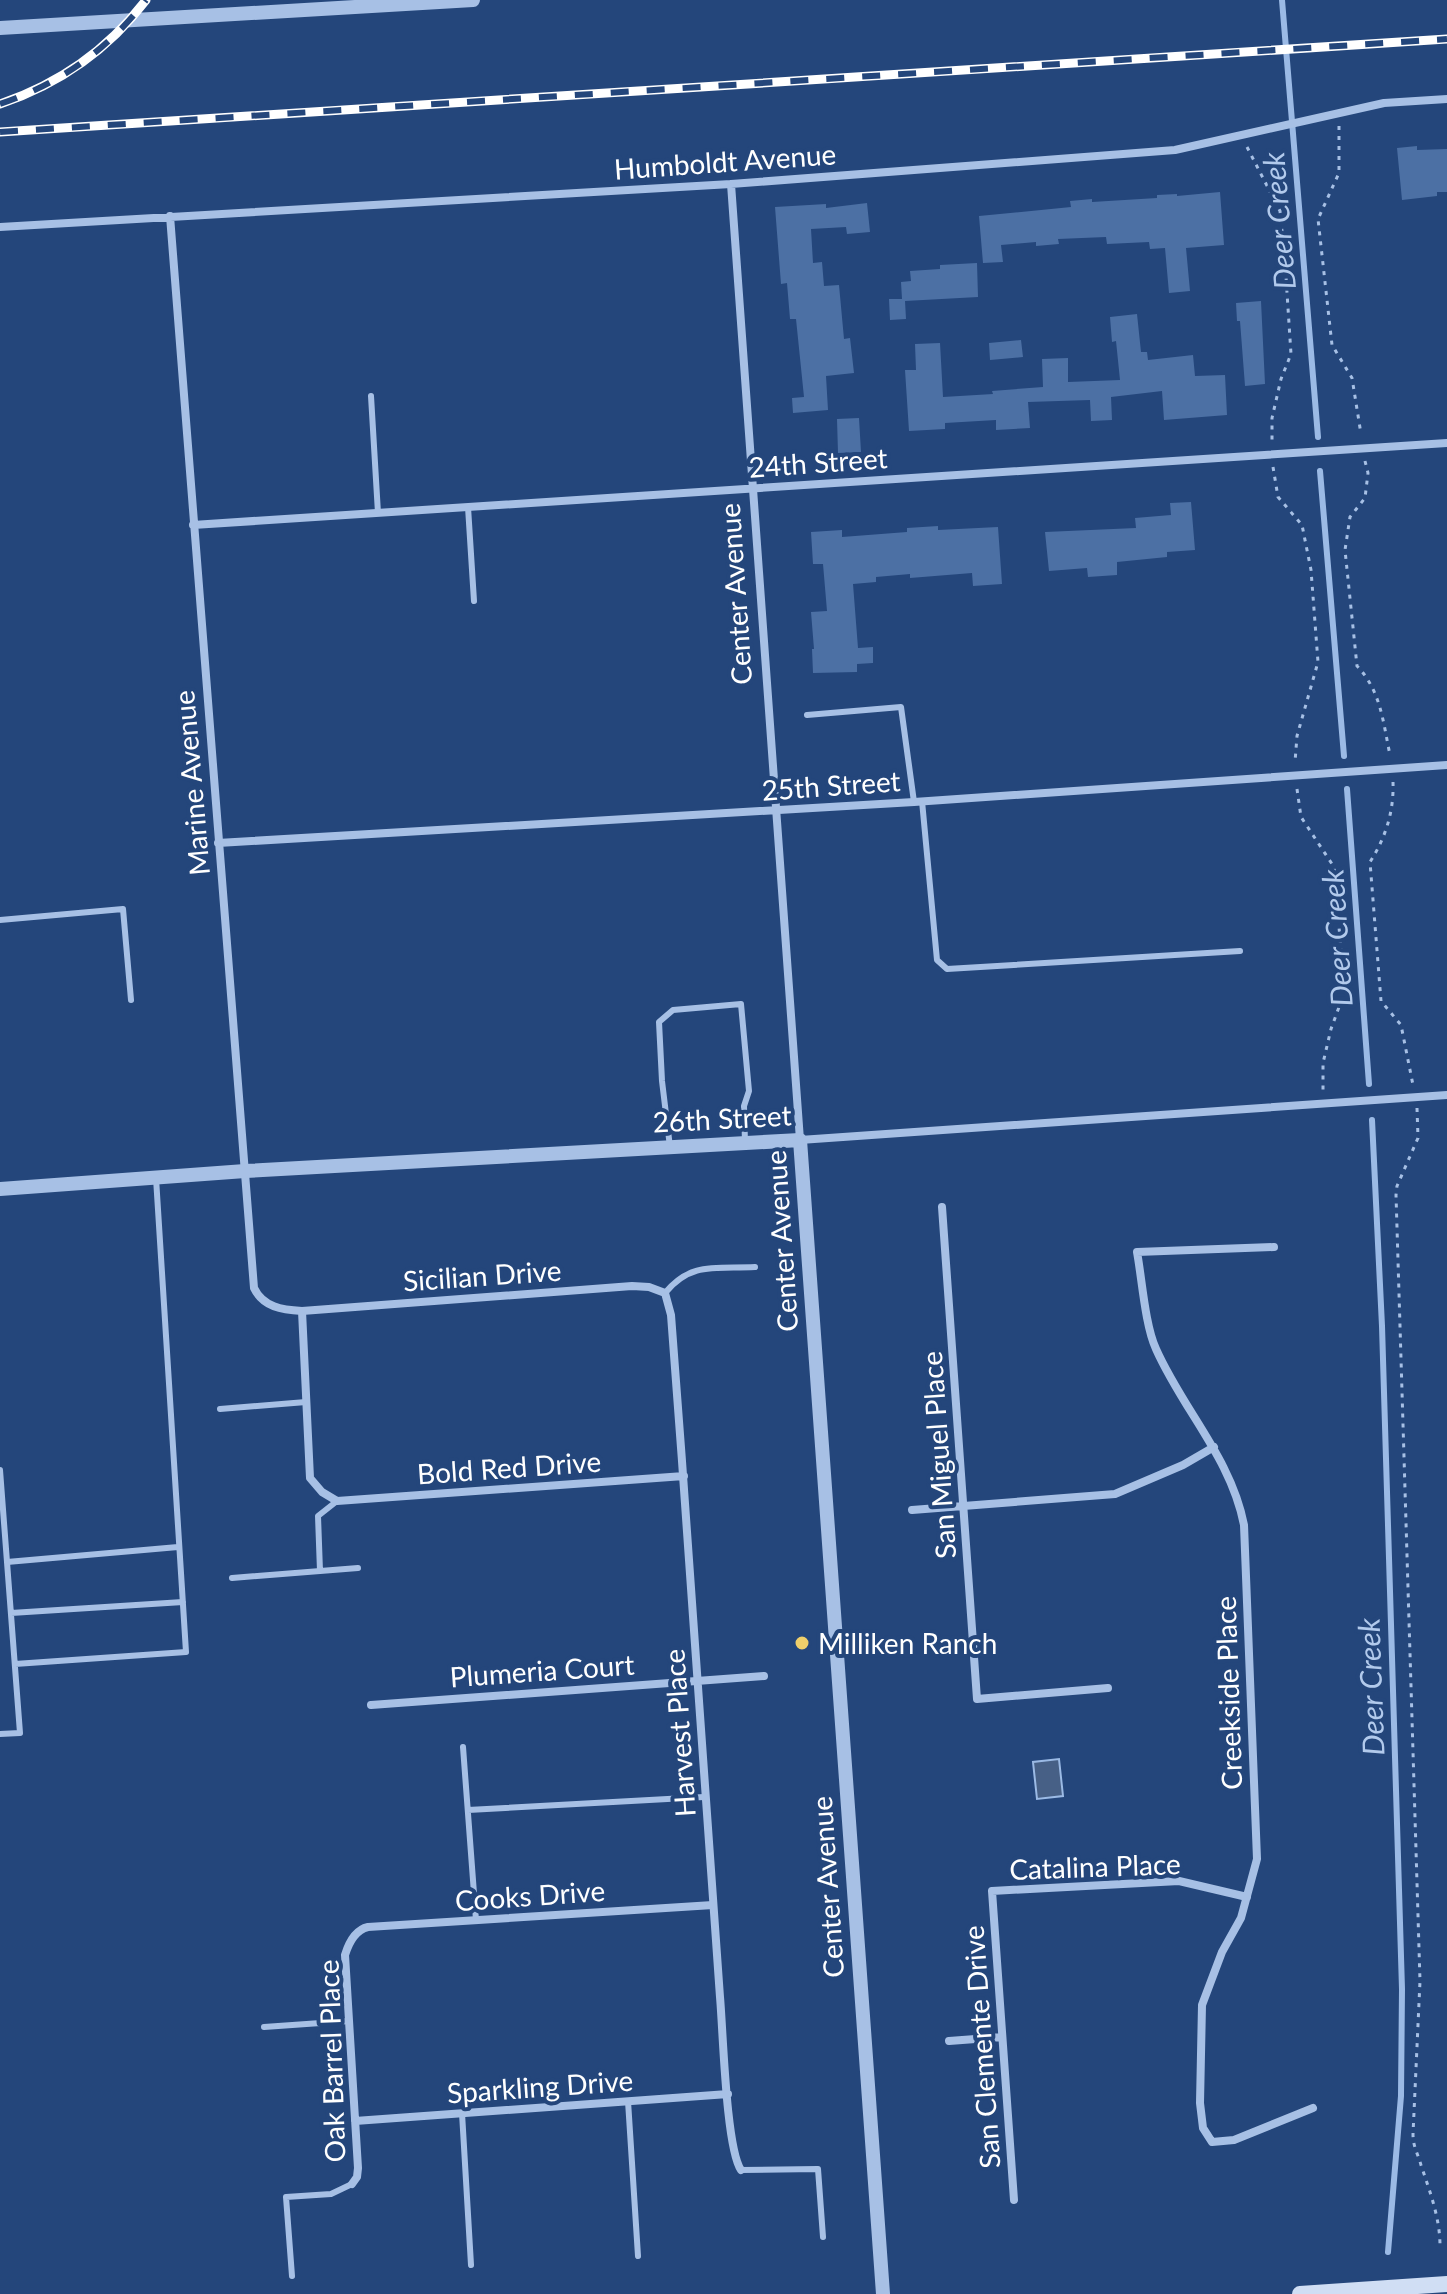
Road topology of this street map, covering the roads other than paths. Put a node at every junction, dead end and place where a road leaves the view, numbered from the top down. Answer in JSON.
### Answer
{"nodes":[{"id":1,"x":473,"y":0,"type":"edge"},
{"id":2,"x":290,"y":5,"type":"edge"},
{"id":3,"x":0,"y":28,"type":"edge"},
{"id":4,"x":1447,"y":99,"type":"edge"},
{"id":5,"x":731,"y":184,"type":"junction"},
{"id":6,"x":170,"y":216,"type":"junction"},
{"id":7,"x":0,"y":227,"type":"edge"},
{"id":8,"x":371,"y":396,"type":"dead end"},
{"id":9,"x":1447,"y":443,"type":"edge"},
{"id":10,"x":753,"y":489,"type":"junction"},
{"id":11,"x":468,"y":507,"type":"junction"},
{"id":12,"x":378,"y":513,"type":"junction"},
{"id":13,"x":193,"y":525,"type":"junction"},
{"id":14,"x":474,"y":601,"type":"dead end"},
{"id":15,"x":807,"y":715,"type":"dead end"},
{"id":16,"x":1447,"y":765,"type":"edge"},
{"id":17,"x":918,"y":802,"type":"junction"},
{"id":18,"x":776,"y":811,"type":"junction"},
{"id":19,"x":218,"y":843,"type":"junction"},
{"id":20,"x":0,"y":920,"type":"edge"},
{"id":21,"x":1240,"y":951,"type":"dead end"},
{"id":22,"x":131,"y":1000,"type":"dead end"},
{"id":23,"x":1447,"y":1095,"type":"edge"},
{"id":24,"x":800,"y":1140,"type":"junction"},
{"id":25,"x":745,"y":1143,"type":"junction"},
{"id":26,"x":670,"y":1147,"type":"junction"},
{"id":27,"x":245,"y":1171,"type":"junction"},
{"id":28,"x":156,"y":1178,"type":"junction"},
{"id":29,"x":0,"y":1189,"type":"edge"},
{"id":30,"x":942,"y":1207,"type":"dead end"},
{"id":31,"x":1274,"y":1247,"type":"dead end"},
{"id":32,"x":755,"y":1267,"type":"dead end"},
{"id":33,"x":665,"y":1293,"type":"junction"},
{"id":34,"x":302,"y":1311,"type":"junction"},
{"id":35,"x":306,"y":1402,"type":"junction"},
{"id":36,"x":220,"y":1409,"type":"dead end"},
{"id":37,"x":1214,"y":1447,"type":"junction"},
{"id":38,"x":0,"y":1470,"type":"edge"},
{"id":39,"x":684,"y":1476,"type":"junction"},
{"id":40,"x":337,"y":1501,"type":"junction"},
{"id":41,"x":963,"y":1507,"type":"junction"},
{"id":42,"x":912,"y":1510,"type":"dead end"},
{"id":43,"x":178,"y":1547,"type":"junction"},
{"id":44,"x":7,"y":1562,"type":"junction"},
{"id":45,"x":358,"y":1568,"type":"dead end"},
{"id":46,"x":320,"y":1571,"type":"junction"},
{"id":47,"x":232,"y":1578,"type":"dead end"},
{"id":48,"x":183,"y":1602,"type":"junction"},
{"id":49,"x":11,"y":1613,"type":"junction"},
{"id":50,"x":15,"y":1664,"type":"junction"},
{"id":51,"x":764,"y":1676,"type":"dead end"},
{"id":52,"x":698,"y":1681,"type":"junction"},
{"id":53,"x":1108,"y":1688,"type":"dead end"},
{"id":54,"x":371,"y":1705,"type":"dead end"},
{"id":55,"x":0,"y":1734,"type":"edge"},
{"id":56,"x":463,"y":1747,"type":"dead end"},
{"id":57,"x":704,"y":1797,"type":"junction"},
{"id":58,"x":468,"y":1810,"type":"junction"},
{"id":59,"x":992,"y":1891,"type":"joint"},
{"id":60,"x":1247,"y":1897,"type":"junction"},
{"id":61,"x":713,"y":1905,"type":"junction"},
{"id":62,"x":476,"y":1920,"type":"junction"},
{"id":63,"x":353,"y":1936,"type":"joint"},
{"id":64,"x":349,"y":2021,"type":"junction"},
{"id":65,"x":264,"y":2027,"type":"dead end"},
{"id":66,"x":1002,"y":2037,"type":"junction"},
{"id":67,"x":949,"y":2041,"type":"dead end"},
{"id":68,"x":728,"y":2094,"type":"junction"},
{"id":69,"x":628,"y":2101,"type":"junction"},
{"id":70,"x":1313,"y":2108,"type":"dead end"},
{"id":71,"x":462,"y":2113,"type":"junction"},
{"id":72,"x":355,"y":2121,"type":"junction"},
{"id":73,"x":741,"y":2170,"type":"joint"},
{"id":74,"x":352,"y":2184,"type":"joint"},
{"id":75,"x":1014,"y":2200,"type":"dead end"},
{"id":76,"x":823,"y":2237,"type":"dead end"},
{"id":77,"x":638,"y":2256,"type":"dead end"},
{"id":78,"x":471,"y":2265,"type":"dead end"},
{"id":79,"x":292,"y":2276,"type":"dead end"},
{"id":80,"x":1447,"y":2284,"type":"edge"},
{"id":81,"x":883,"y":2294,"type":"edge"},
{"id":82,"x":1300,"y":2294,"type":"edge"}],
"edges":[{"from":1,"to":2,"type":"street"},
{"from":2,"to":3,"type":"street"},
{"from":4,"to":5,"type":"street","name":"Humboldt Avenue"},
{"from":5,"to":6,"type":"street","name":"Humboldt Avenue"},
{"from":5,"to":10,"type":"street","name":"Center Avenue"},
{"from":6,"to":7,"type":"street","name":"Humboldt Avenue"},
{"from":6,"to":13,"type":"street","name":"Marine Avenue"},
{"from":8,"to":12,"type":"lane"},
{"from":9,"to":10,"type":"street","name":"24th Street"},
{"from":10,"to":11,"type":"street","name":"24th Street"},
{"from":10,"to":18,"type":"street","name":"Center Avenue"},
{"from":11,"to":12,"type":"street","name":"24th Street"},
{"from":11,"to":14,"type":"lane"},
{"from":12,"to":13,"type":"street","name":"24th Street"},
{"from":13,"to":19,"type":"street","name":"Marine Avenue"},
{"from":15,"to":17,"type":"lane"},
{"from":16,"to":17,"type":"street","name":"25th Street"},
{"from":17,"to":18,"type":"street","name":"25th Street"},
{"from":17,"to":21,"type":"lane"},
{"from":18,"to":19,"type":"street","name":"25th Street"},
{"from":18,"to":24,"type":"street","name":"Center Avenue"},
{"from":19,"to":27,"type":"street","name":"Marine Avenue"},
{"from":20,"to":22,"type":"lane"},
{"from":23,"to":24,"type":"street","name":"26th Street"},
{"from":24,"to":25,"type":"street","name":"26th Street"},
{"from":24,"to":81,"type":"street","name":"Center Avenue"},
{"from":25,"to":26,"type":"street","name":"26th Street"},
{"from":25,"to":26,"type":"lane"},
{"from":26,"to":27,"type":"street","name":"26th Street"},
{"from":27,"to":28,"type":"street","name":"26th Street"},
{"from":27,"to":34,"type":"street","name":"Marine Avenue"},
{"from":28,"to":29,"type":"street","name":"26th Street"},
{"from":28,"to":43,"type":"lane"},
{"from":30,"to":41,"type":"street","name":"San Miguel Place"},
{"from":31,"to":37,"type":"street","name":"Creekside Place"},
{"from":32,"to":33,"type":"lane"},
{"from":33,"to":34,"type":"street","name":"Sicilian Drive"},
{"from":33,"to":39,"type":"street","name":"Harvest Place"},
{"from":34,"to":35,"type":"street"},
{"from":35,"to":36,"type":"lane"},
{"from":35,"to":40,"type":"street"},
{"from":37,"to":41,"type":"street"},
{"from":37,"to":60,"type":"street","name":"Creekside Place"},
{"from":38,"to":44,"type":"lane"},
{"from":39,"to":40,"type":"street","name":"Bold Red Drive"},
{"from":39,"to":52,"type":"street","name":"Harvest Place"},
{"from":40,"to":46,"type":"lane"},
{"from":41,"to":42,"type":"street"},
{"from":41,"to":53,"type":"street","name":"San Miguel Place"},
{"from":43,"to":44,"type":"lane"},
{"from":43,"to":48,"type":"lane"},
{"from":44,"to":49,"type":"lane"},
{"from":45,"to":46,"type":"lane"},
{"from":46,"to":47,"type":"lane"},
{"from":48,"to":49,"type":"lane"},
{"from":48,"to":50,"type":"lane"},
{"from":49,"to":50,"type":"lane"},
{"from":50,"to":55,"type":"lane"},
{"from":51,"to":52,"type":"street","name":"Plumeria Court"},
{"from":52,"to":54,"type":"street","name":"Plumeria Court"},
{"from":52,"to":57,"type":"street","name":"Harvest Place"},
{"from":56,"to":58,"type":"lane"},
{"from":57,"to":58,"type":"lane"},
{"from":57,"to":61,"type":"street","name":"Harvest Place"},
{"from":58,"to":62,"type":"lane"},
{"from":59,"to":60,"type":"street","name":"Catalina Place"},
{"from":59,"to":66,"type":"street","name":"San Clemente Drive"},
{"from":60,"to":70,"type":"street","name":"Creekside Place"},
{"from":61,"to":62,"type":"street","name":"Cooks Drive"},
{"from":61,"to":68,"type":"street","name":"Harvest Place"},
{"from":62,"to":63,"type":"street","name":"Cooks Drive"},
{"from":63,"to":64,"type":"street","name":"Oak Barrel Place"},
{"from":64,"to":65,"type":"lane"},
{"from":64,"to":72,"type":"street","name":"Oak Barrel Place"},
{"from":66,"to":67,"type":"street"},
{"from":66,"to":75,"type":"street","name":"San Clemente Drive"},
{"from":68,"to":69,"type":"street","name":"Sparkling Drive"},
{"from":68,"to":73,"type":"street","name":"Harvest Place"},
{"from":69,"to":71,"type":"street","name":"Sparkling Drive"},
{"from":69,"to":77,"type":"lane"},
{"from":71,"to":72,"type":"street","name":"Sparkling Drive"},
{"from":71,"to":78,"type":"lane"},
{"from":72,"to":74,"type":"street","name":"Oak Barrel Place"},
{"from":73,"to":76,"type":"lane"},
{"from":74,"to":79,"type":"lane"},
{"from":80,"to":82,"type":"main road"}]}
